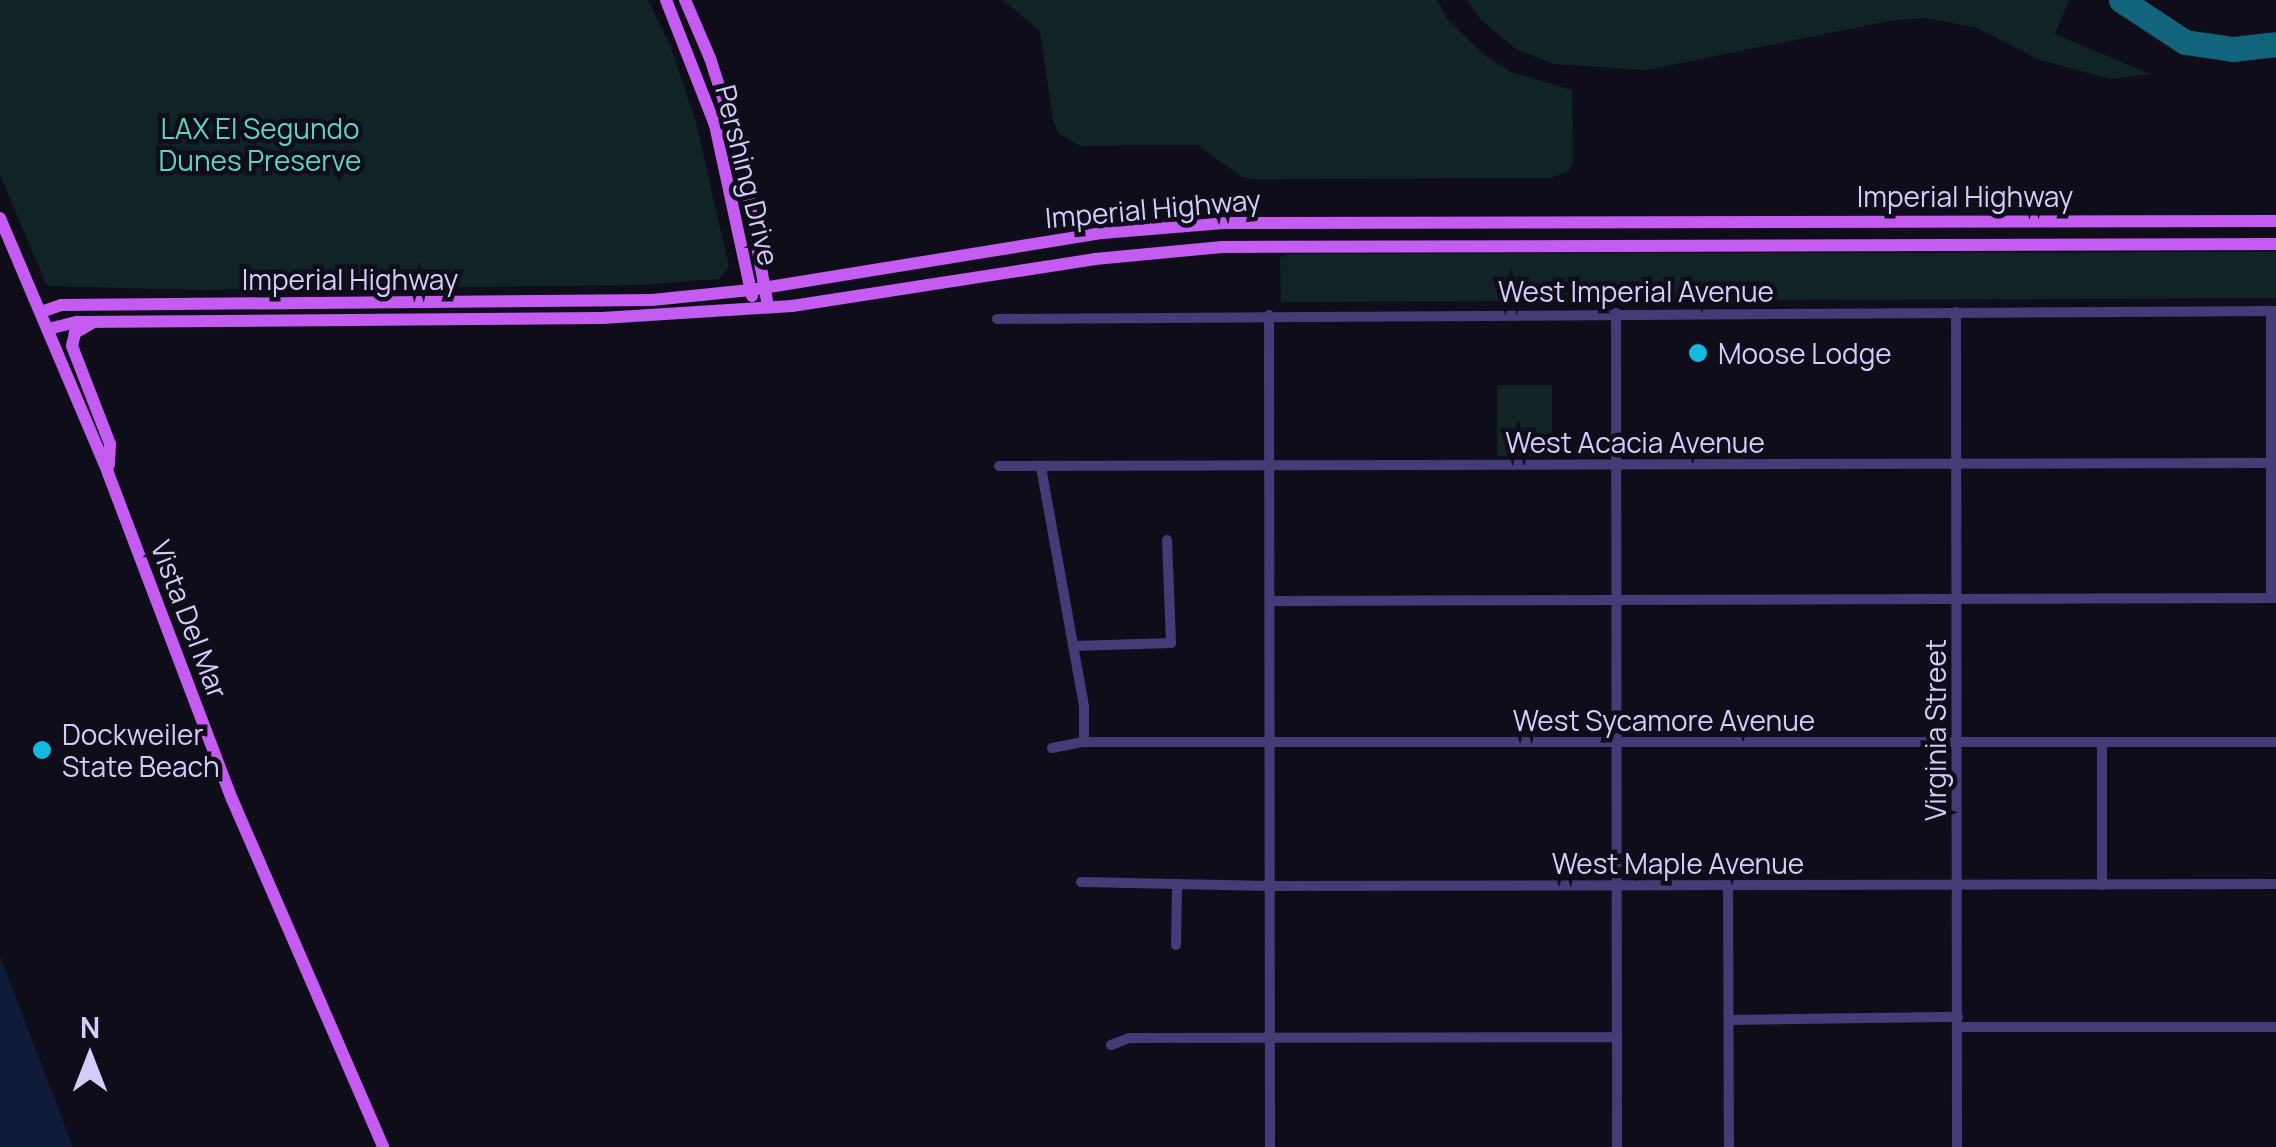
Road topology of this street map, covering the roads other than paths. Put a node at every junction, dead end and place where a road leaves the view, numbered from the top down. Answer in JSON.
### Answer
{"nodes":[{"id":1,"x":666,"y":0,"type":"edge"},
{"id":2,"x":684,"y":0,"type":"edge"},
{"id":3,"x":0,"y":218,"type":"edge"},
{"id":4,"x":2276,"y":221,"type":"edge"},
{"id":5,"x":1332,"y":222,"type":"junction"},
{"id":6,"x":2276,"y":244,"type":"edge"},
{"id":7,"x":1276,"y":245,"type":"junction"},
{"id":8,"x":766,"y":287,"type":"junction"},
{"id":9,"x":750,"y":290,"type":"junction"},
{"id":10,"x":762,"y":307,"type":"junction"},
{"id":11,"x":2274,"y":311,"type":"edge"},
{"id":12,"x":40,"y":312,"type":"junction"},
{"id":13,"x":1956,"y":312,"type":"junction"},
{"id":14,"x":1616,"y":313,"type":"junction"},
{"id":15,"x":1269,"y":315,"type":"junction"},
{"id":16,"x":997,"y":319,"type":"dead end"},
{"id":17,"x":94,"y":322,"type":"junction"},
{"id":18,"x":48,"y":329,"type":"junction"},
{"id":19,"x":2272,"y":463,"type":"junction"},
{"id":20,"x":1616,"y":464,"type":"junction"},
{"id":21,"x":1957,"y":464,"type":"junction"},
{"id":22,"x":999,"y":466,"type":"dead end"},
{"id":23,"x":1269,"y":466,"type":"junction"},
{"id":24,"x":1042,"y":467,"type":"junction"},
{"id":25,"x":108,"y":473,"type":"junction"},
{"id":26,"x":1166,"y":540,"type":"dead end"},
{"id":27,"x":2274,"y":598,"type":"edge"},
{"id":28,"x":1957,"y":599,"type":"junction"},
{"id":29,"x":1270,"y":601,"type":"junction"},
{"id":30,"x":1616,"y":601,"type":"junction"},
{"id":31,"x":1073,"y":646,"type":"junction"},
{"id":32,"x":1958,"y":741,"type":"junction"},
{"id":33,"x":1084,"y":742,"type":"junction"},
{"id":34,"x":2102,"y":742,"type":"junction"},
{"id":35,"x":2276,"y":742,"type":"edge"},
{"id":36,"x":1270,"y":743,"type":"junction"},
{"id":37,"x":1618,"y":743,"type":"junction"},
{"id":38,"x":1052,"y":748,"type":"dead end"},
{"id":39,"x":1081,"y":882,"type":"dead end"},
{"id":40,"x":2276,"y":884,"type":"edge"},
{"id":41,"x":1958,"y":885,"type":"junction"},
{"id":42,"x":2102,"y":885,"type":"junction"},
{"id":43,"x":1177,"y":886,"type":"junction"},
{"id":44,"x":1270,"y":886,"type":"junction"},
{"id":45,"x":1617,"y":886,"type":"junction"},
{"id":46,"x":1728,"y":886,"type":"junction"},
{"id":47,"x":1176,"y":945,"type":"dead end"},
{"id":48,"x":1728,"y":1020,"type":"junction"},
{"id":49,"x":1958,"y":1022,"type":"junction"},
{"id":50,"x":2276,"y":1027,"type":"edge"},
{"id":51,"x":1617,"y":1037,"type":"junction"},
{"id":52,"x":1270,"y":1038,"type":"junction"},
{"id":53,"x":1111,"y":1045,"type":"dead end"},
{"id":54,"x":383,"y":1147,"type":"edge"},
{"id":55,"x":1270,"y":1147,"type":"edge"},
{"id":56,"x":1617,"y":1147,"type":"edge"},
{"id":57,"x":1729,"y":1147,"type":"edge"},
{"id":58,"x":1958,"y":1147,"type":"edge"}],
"edges":[{"from":1,"to":9,"type":"main road","name":"Pershing Drive"},
{"from":2,"to":8,"type":"main road","name":"Pershing Drive"},
{"from":3,"to":12,"type":"main road","name":"Vista Del Mar"},
{"from":4,"to":5,"type":"main road","name":"Imperial Highway"},
{"from":5,"to":7,"type":"main road"},
{"from":5,"to":8,"type":"main road","name":"Imperial Highway"},
{"from":6,"to":7,"type":"main road","name":"Imperial Highway"},
{"from":7,"to":10,"type":"main road","name":"Imperial Highway"},
{"from":8,"to":9,"type":"main road","name":"Imperial Highway"},
{"from":8,"to":10,"type":"main road","name":"Pershing Drive"},
{"from":9,"to":10,"type":"main road","name":"Pershing Drive"},
{"from":9,"to":12,"type":"main road","name":"Imperial Highway"},
{"from":10,"to":17,"type":"main road","name":"Imperial Highway"},
{"from":11,"to":13,"type":"street","name":"West Imperial Avenue"},
{"from":11,"to":19,"type":"street"},
{"from":12,"to":18,"type":"main road","name":"Vista Del Mar"},
{"from":13,"to":14,"type":"street","name":"West Imperial Avenue"},
{"from":13,"to":21,"type":"street","name":"Virginia Street"},
{"from":14,"to":15,"type":"street","name":"West Imperial Avenue"},
{"from":14,"to":20,"type":"street"},
{"from":15,"to":16,"type":"street","name":"West Imperial Avenue"},
{"from":15,"to":23,"type":"street"},
{"from":17,"to":18,"type":"main road","name":"Imperial Highway"},
{"from":17,"to":25,"type":"main road"},
{"from":18,"to":25,"type":"main road","name":"Vista Del Mar"},
{"from":19,"to":21,"type":"street","name":"West Acacia Avenue"},
{"from":19,"to":27,"type":"street"},
{"from":20,"to":21,"type":"street","name":"West Acacia Avenue"},
{"from":20,"to":23,"type":"street","name":"West Acacia Avenue"},
{"from":20,"to":30,"type":"street"},
{"from":21,"to":28,"type":"street","name":"Virginia Street"},
{"from":22,"to":24,"type":"street","name":"West Acacia Avenue"},
{"from":23,"to":24,"type":"street","name":"West Acacia Avenue"},
{"from":23,"to":29,"type":"street"},
{"from":24,"to":31,"type":"street"},
{"from":25,"to":54,"type":"main road","name":"Vista Del Mar"},
{"from":26,"to":31,"type":"street"},
{"from":27,"to":28,"type":"street"},
{"from":28,"to":30,"type":"street"},
{"from":28,"to":32,"type":"street","name":"Virginia Street"},
{"from":29,"to":30,"type":"street"},
{"from":29,"to":36,"type":"street"},
{"from":30,"to":37,"type":"street"},
{"from":31,"to":33,"type":"street"},
{"from":32,"to":34,"type":"street","name":"West Sycamore Avenue"},
{"from":32,"to":37,"type":"street","name":"West Sycamore Avenue"},
{"from":32,"to":41,"type":"street","name":"Virginia Street"},
{"from":33,"to":36,"type":"street","name":"West Sycamore Avenue"},
{"from":33,"to":38,"type":"street","name":"West Sycamore Avenue"},
{"from":34,"to":35,"type":"street","name":"West Sycamore Avenue"},
{"from":34,"to":42,"type":"street"},
{"from":36,"to":37,"type":"street","name":"West Sycamore Avenue"},
{"from":36,"to":44,"type":"street"},
{"from":37,"to":45,"type":"street"},
{"from":39,"to":43,"type":"street","name":"West Maple Avenue"},
{"from":40,"to":42,"type":"street","name":"West Maple Avenue"},
{"from":41,"to":42,"type":"street","name":"West Maple Avenue"},
{"from":41,"to":46,"type":"street","name":"West Maple Avenue"},
{"from":41,"to":49,"type":"street","name":"Virginia Street"},
{"from":43,"to":44,"type":"street","name":"West Maple Avenue"},
{"from":43,"to":47,"type":"street"},
{"from":44,"to":45,"type":"street","name":"West Maple Avenue"},
{"from":44,"to":52,"type":"street"},
{"from":45,"to":46,"type":"street","name":"West Maple Avenue"},
{"from":45,"to":51,"type":"street"},
{"from":46,"to":48,"type":"street"},
{"from":48,"to":49,"type":"street"},
{"from":48,"to":57,"type":"street"},
{"from":49,"to":50,"type":"street"},
{"from":49,"to":58,"type":"street","name":"Virginia Street"},
{"from":51,"to":52,"type":"street"},
{"from":51,"to":56,"type":"street"},
{"from":52,"to":53,"type":"street"},
{"from":52,"to":55,"type":"street"}]}
